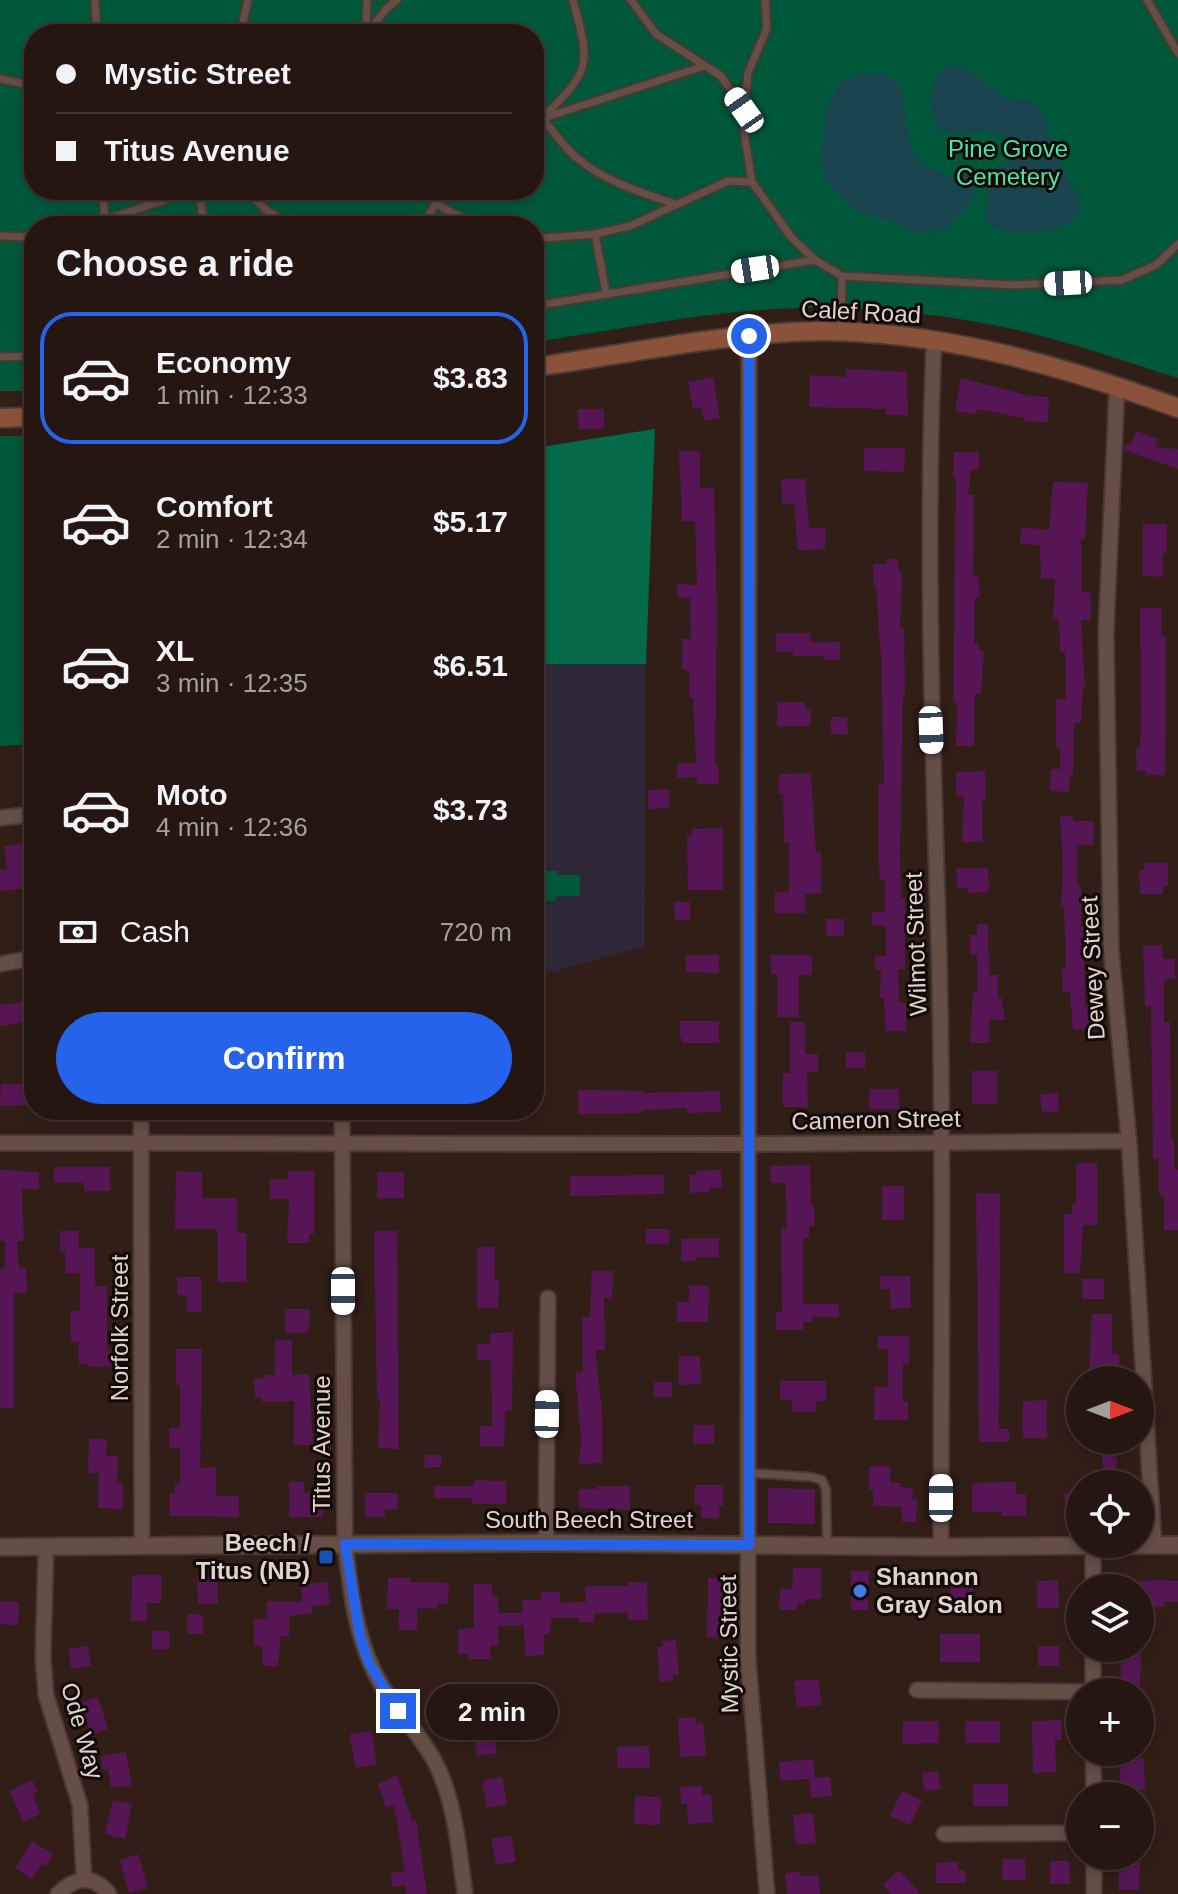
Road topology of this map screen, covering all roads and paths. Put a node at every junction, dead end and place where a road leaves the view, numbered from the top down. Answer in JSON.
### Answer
{"nodes":[{"id":1,"x":95,"y":0,"type":"edge"},
{"id":2,"x":248,"y":0,"type":"edge"},
{"id":3,"x":367,"y":0,"type":"edge"},
{"id":4,"x":397,"y":0,"type":"edge"},
{"id":5,"x":573,"y":0,"type":"edge"},
{"id":6,"x":631,"y":0,"type":"edge"},
{"id":7,"x":765,"y":0,"type":"edge"},
{"id":8,"x":1147,"y":0,"type":"edge"},
{"id":9,"x":96,"y":24,"type":"edge"},
{"id":10,"x":242,"y":24,"type":"edge"},
{"id":11,"x":366,"y":24,"type":"edge"},
{"id":12,"x":375,"y":24,"type":"edge"},
{"id":13,"x":1178,"y":53,"type":"edge"},
{"id":14,"x":704,"y":66,"type":"junction"},
{"id":15,"x":0,"y":79,"type":"edge"},
{"id":16,"x":24,"y":84,"type":"edge"},
{"id":17,"x":744,"y":110,"type":"junction"},
{"id":18,"x":544,"y":114,"type":"edge"},
{"id":19,"x":544,"y":117,"type":"edge"},
{"id":20,"x":544,"y":125,"type":"edge"},
{"id":21,"x":752,"y":182,"type":"junction"},
{"id":22,"x":169,"y":200,"type":"edge"},
{"id":23,"x":256,"y":200,"type":"edge"},
{"id":24,"x":432,"y":200,"type":"edge"},
{"id":25,"x":439,"y":200,"type":"edge"},
{"id":26,"x":675,"y":204,"type":"junction"},
{"id":27,"x":436,"y":205,"type":"junction"},
{"id":28,"x":125,"y":216,"type":"edge"},
{"id":29,"x":277,"y":216,"type":"edge"},
{"id":30,"x":428,"y":216,"type":"edge"},
{"id":31,"x":456,"y":216,"type":"edge"},
{"id":32,"x":595,"y":234,"type":"junction"},
{"id":33,"x":0,"y":236,"type":"edge"},
{"id":34,"x":24,"y":237,"type":"edge"},
{"id":35,"x":544,"y":238,"type":"edge"},
{"id":36,"x":1178,"y":244,"type":"edge"},
{"id":37,"x":815,"y":260,"type":"junction"},
{"id":38,"x":842,"y":276,"type":"junction"},
{"id":39,"x":606,"y":293,"type":"junction"},
{"id":40,"x":544,"y":304,"type":"edge"},
{"id":41,"x":841,"y":332,"type":"junction"},
{"id":42,"x":749,"y":336,"type":"junction"},
{"id":43,"x":934,"y":340,"type":"junction"},
{"id":44,"x":24,"y":356,"type":"edge"},
{"id":45,"x":0,"y":357,"type":"edge"},
{"id":46,"x":544,"y":366,"type":"edge"},
{"id":47,"x":1117,"y":386,"type":"junction"},
{"id":48,"x":1178,"y":408,"type":"edge"},
{"id":49,"x":24,"y":417,"type":"edge"},
{"id":50,"x":0,"y":418,"type":"edge"},
{"id":51,"x":24,"y":815,"type":"edge"},
{"id":52,"x":0,"y":818,"type":"edge"},
{"id":53,"x":24,"y":960,"type":"edge"},
{"id":54,"x":0,"y":964,"type":"edge"},
{"id":55,"x":141,"y":1120,"type":"edge"},
{"id":56,"x":342,"y":1120,"type":"edge"},
{"id":57,"x":942,"y":1140,"type":"junction"},
{"id":58,"x":1129,"y":1141,"type":"junction"},
{"id":59,"x":141,"y":1142,"type":"junction"},
{"id":60,"x":342,"y":1142,"type":"junction"},
{"id":61,"x":0,"y":1143,"type":"edge"},
{"id":62,"x":749,"y":1144,"type":"junction"},
{"id":63,"x":548,"y":1298,"type":"dead end"},
{"id":64,"x":1149,"y":1470,"type":"edge"},
{"id":65,"x":749,"y":1473,"type":"junction"},
{"id":66,"x":546,"y":1543,"type":"junction"},
{"id":67,"x":345,"y":1544,"type":"junction"},
{"id":68,"x":749,"y":1545,"type":"junction"},
{"id":69,"x":827,"y":1545,"type":"junction"},
{"id":70,"x":1154,"y":1545,"type":"edge"},
{"id":71,"x":1178,"y":1545,"type":"edge"},
{"id":72,"x":46,"y":1546,"type":"junction"},
{"id":73,"x":142,"y":1546,"type":"junction"},
{"id":74,"x":1066,"y":1546,"type":"edge"},
{"id":75,"x":0,"y":1547,"type":"edge"},
{"id":76,"x":941,"y":1547,"type":"junction"},
{"id":77,"x":917,"y":1690,"type":"dead end"},
{"id":78,"x":1066,"y":1692,"type":"edge"},
{"id":79,"x":1066,"y":1833,"type":"edge"},
{"id":80,"x":944,"y":1834,"type":"dead end"},
{"id":81,"x":1094,"y":1870,"type":"edge"},
{"id":82,"x":84,"y":1879,"type":"junction"},
{"id":83,"x":58,"y":1894,"type":"edge"},
{"id":84,"x":109,"y":1894,"type":"edge"},
{"id":85,"x":465,"y":1894,"type":"edge"},
{"id":86,"x":767,"y":1894,"type":"edge"},
{"id":87,"x":1094,"y":1894,"type":"edge"}],
"edges":[{"from":1,"to":9,"type":"lane"},
{"from":2,"to":10,"type":"lane"},
{"from":3,"to":11,"type":"lane"},
{"from":4,"to":12,"type":"lane"},
{"from":5,"to":18,"type":"lane"},
{"from":6,"to":14,"type":"lane"},
{"from":7,"to":17,"type":"lane"},
{"from":8,"to":13,"type":"lane"},
{"from":14,"to":17,"type":"lane"},
{"from":14,"to":19,"type":"lane"},
{"from":15,"to":16,"type":"lane"},
{"from":17,"to":21,"type":"lane"},
{"from":20,"to":26,"type":"lane"},
{"from":21,"to":26,"type":"lane"},
{"from":21,"to":37,"type":"lane"},
{"from":22,"to":28,"type":"lane"},
{"from":23,"to":29,"type":"lane"},
{"from":24,"to":27,"type":"lane"},
{"from":25,"to":27,"type":"lane"},
{"from":26,"to":32,"type":"lane"},
{"from":27,"to":30,"type":"lane"},
{"from":27,"to":31,"type":"lane"},
{"from":32,"to":35,"type":"lane"},
{"from":32,"to":39,"type":"lane"},
{"from":33,"to":34,"type":"lane"},
{"from":36,"to":38,"type":"lane"},
{"from":37,"to":38,"type":"lane"},
{"from":37,"to":39,"type":"lane"},
{"from":38,"to":41,"type":"lane"},
{"from":39,"to":40,"type":"lane"},
{"from":41,"to":42,"type":"main road","name":"Calef Road"},
{"from":41,"to":43,"type":"main road","name":"Calef Road"},
{"from":42,"to":46,"type":"main road","name":"Calef Road"},
{"from":42,"to":62,"type":"street","name":"Mystic Street"},
{"from":43,"to":47,"type":"main road","name":"Calef Road"},
{"from":43,"to":57,"type":"street","name":"Wilmot Street"},
{"from":44,"to":45,"type":"lane"},
{"from":47,"to":48,"type":"main road","name":"Calef Road"},
{"from":47,"to":58,"type":"street","name":"Dewey Street"},
{"from":49,"to":50,"type":"main road"},
{"from":51,"to":52,"type":"street"},
{"from":53,"to":54,"type":"street"},
{"from":55,"to":59,"type":"street","name":"Norfolk Street"},
{"from":56,"to":60,"type":"street","name":"Titus Avenue"},
{"from":57,"to":58,"type":"street","name":"Cameron Street"},
{"from":57,"to":62,"type":"street","name":"Cameron Street"},
{"from":57,"to":76,"type":"street","name":"Wilmot Street"},
{"from":58,"to":64,"type":"street","name":"Dewey Street"},
{"from":59,"to":60,"type":"street","name":"Cameron Street"},
{"from":59,"to":61,"type":"street","name":"Cameron Street"},
{"from":59,"to":73,"type":"street","name":"Norfolk Street"},
{"from":60,"to":62,"type":"street","name":"Cameron Street"},
{"from":60,"to":67,"type":"street","name":"Titus Avenue"},
{"from":62,"to":65,"type":"street","name":"Mystic Street"},
{"from":63,"to":66,"type":"street"},
{"from":65,"to":68,"type":"street","name":"Mystic Street"},
{"from":65,"to":69,"type":"lane"},
{"from":66,"to":67,"type":"street","name":"South Beech Street"},
{"from":66,"to":68,"type":"street","name":"South Beech Street"},
{"from":67,"to":73,"type":"street","name":"South Beech Street"},
{"from":67,"to":85,"type":"street","name":"Titus Avenue"},
{"from":68,"to":69,"type":"street","name":"South Beech Street"},
{"from":68,"to":86,"type":"street","name":"Mystic Street"},
{"from":69,"to":76,"type":"street","name":"South Beech Street"},
{"from":70,"to":71,"type":"street","name":"South Beech Street"},
{"from":72,"to":73,"type":"street","name":"South Beech Street"},
{"from":72,"to":75,"type":"street","name":"South Beech Street"},
{"from":72,"to":82,"type":"street","name":"Ode Way"},
{"from":74,"to":76,"type":"street","name":"South Beech Street"},
{"from":77,"to":78,"type":"street"},
{"from":79,"to":80,"type":"street"},
{"from":81,"to":87,"type":"street"},
{"from":82,"to":83,"type":"street"},
{"from":82,"to":84,"type":"street"}]}
